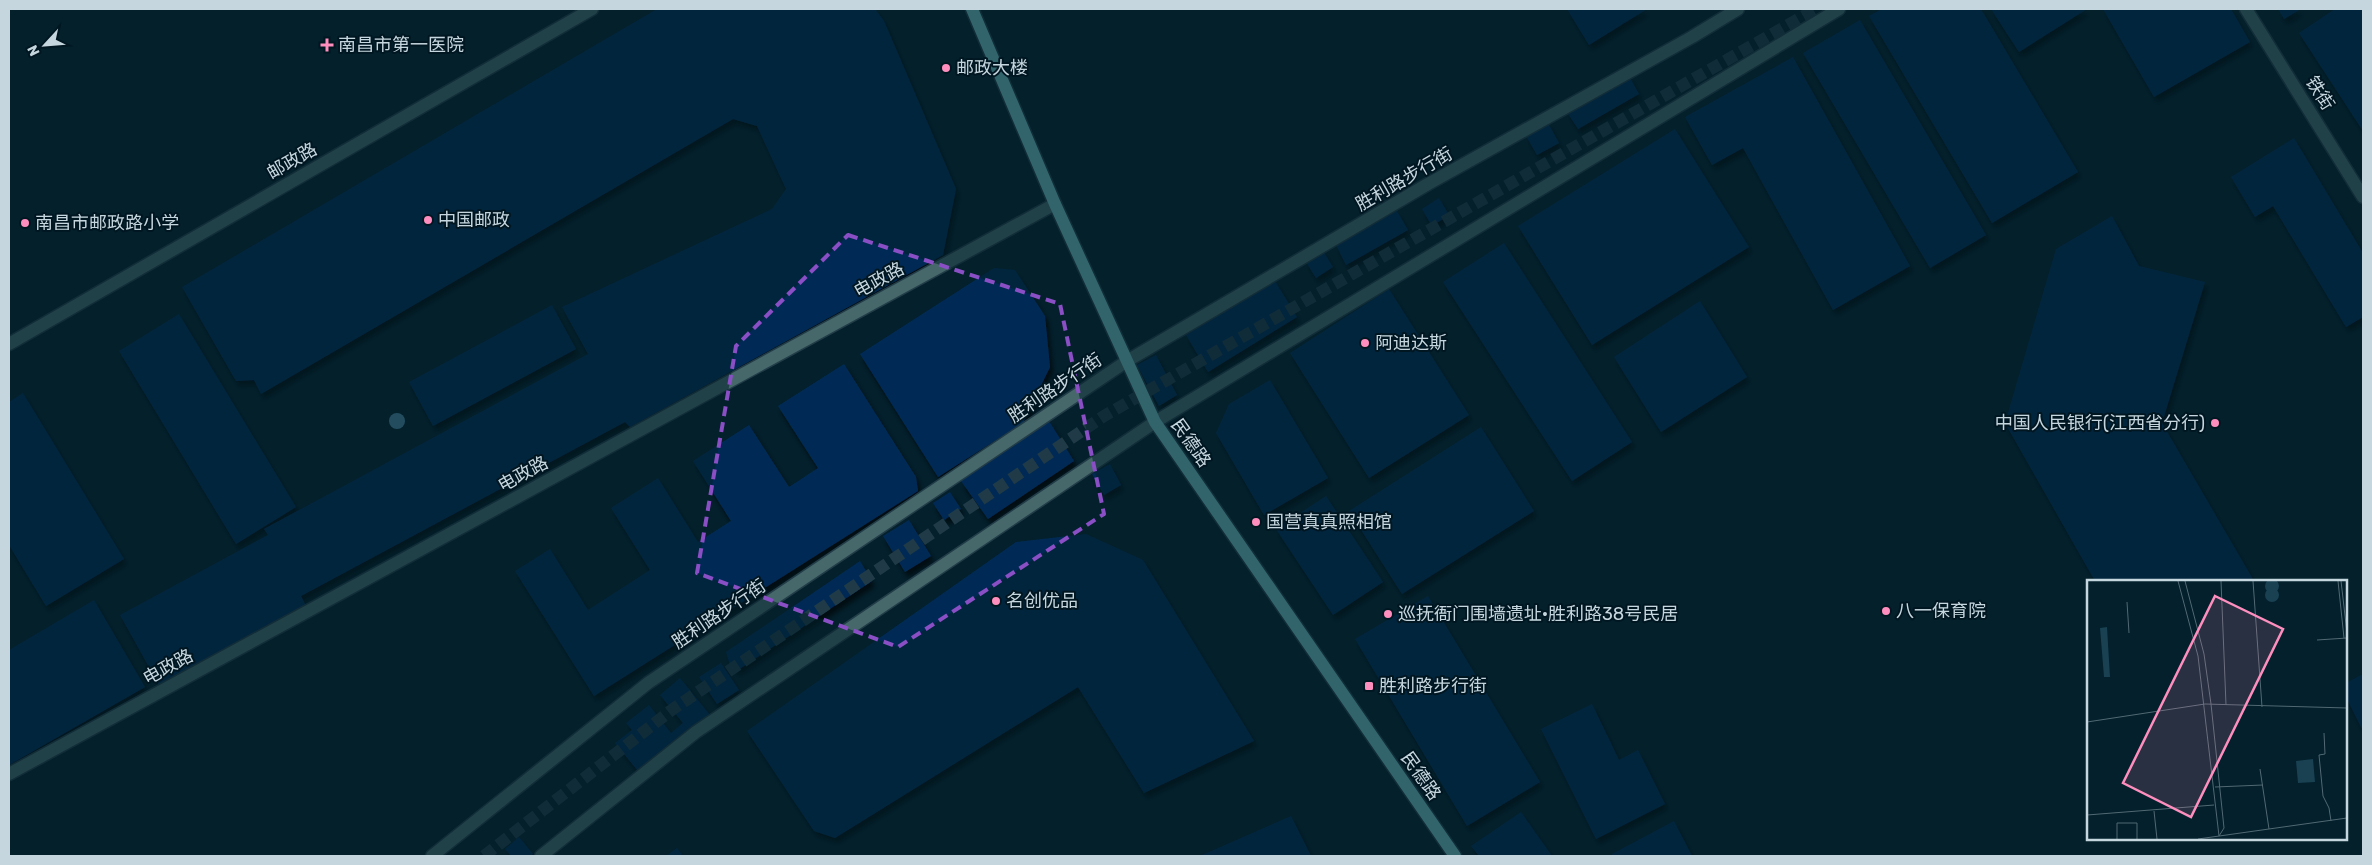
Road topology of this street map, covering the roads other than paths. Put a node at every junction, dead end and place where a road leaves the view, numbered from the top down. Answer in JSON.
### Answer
{"nodes":[{"id":1,"x":592,"y":9,"type":"edge"},
{"id":2,"x":972,"y":9,"type":"edge"},
{"id":3,"x":1738,"y":9,"type":"edge"},
{"id":4,"x":1839,"y":9,"type":"edge"},
{"id":5,"x":2246,"y":9,"type":"edge"},
{"id":6,"x":2363,"y":197,"type":"edge"},
{"id":7,"x":1055,"y":204,"type":"junction"},
{"id":8,"x":9,"y":344,"type":"edge"},
{"id":9,"x":1127,"y":361,"type":"junction"},
{"id":10,"x":1156,"y":422,"type":"junction"},
{"id":11,"x":9,"y":774,"type":"edge"},
{"id":12,"x":432,"y":856,"type":"edge"},
{"id":13,"x":541,"y":856,"type":"edge"},
{"id":14,"x":1455,"y":856,"type":"edge"}],
"edges":[{"from":1,"to":8,"type":"street","name":"邮政路"},
{"from":2,"to":7,"type":"main road","name":"民德路"},
{"from":3,"to":9,"type":"street","name":"胜利路步行街"},
{"from":4,"to":10,"type":"street"},
{"from":5,"to":6,"type":"street","name":"铁街"},
{"from":7,"to":9,"type":"main road","name":"民德路"},
{"from":7,"to":11,"type":"street","name":"电政路"},
{"from":9,"to":10,"type":"main road","name":"民德路"},
{"from":9,"to":12,"type":"street","name":"胜利路步行街"},
{"from":10,"to":13,"type":"street"},
{"from":10,"to":14,"type":"main road","name":"民德路"}]}
